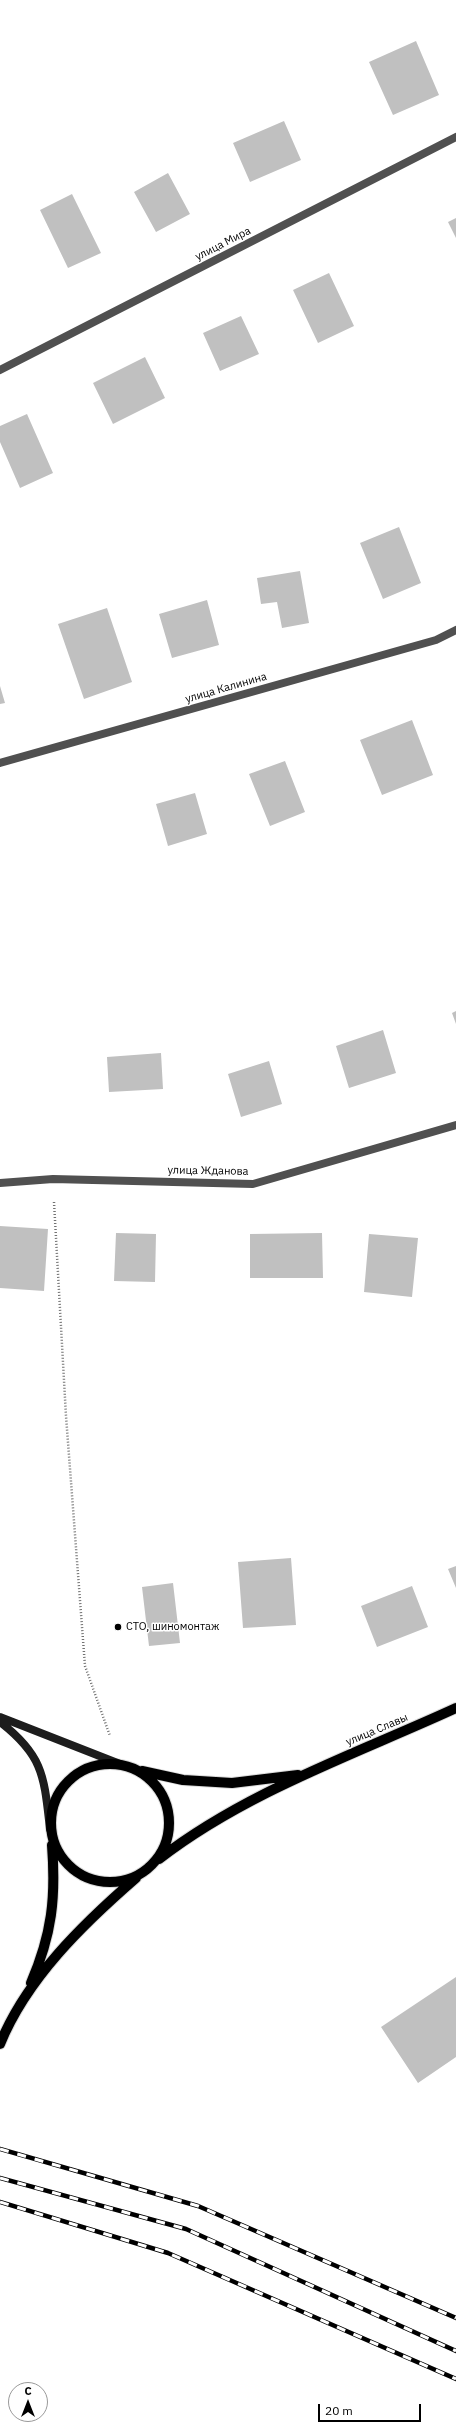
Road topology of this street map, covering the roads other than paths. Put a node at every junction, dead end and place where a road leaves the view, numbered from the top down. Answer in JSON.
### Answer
{"nodes":[{"id":1,"x":456,"y":137,"type":"edge"},
{"id":2,"x":0,"y":370,"type":"edge"},
{"id":3,"x":456,"y":630,"type":"edge"},
{"id":4,"x":0,"y":764,"type":"edge"},
{"id":5,"x":456,"y":1125,"type":"edge"},
{"id":6,"x":0,"y":1183,"type":"edge"},
{"id":7,"x":456,"y":1708,"type":"edge"},
{"id":8,"x":0,"y":1717,"type":"edge"},
{"id":9,"x":0,"y":1722,"type":"edge"},
{"id":10,"x":120,"y":1764,"type":"junction"},
{"id":11,"x":134,"y":1769,"type":"junction"},
{"id":12,"x":306,"y":1774,"type":"junction"},
{"id":13,"x":51,"y":1832,"type":"junction"},
{"id":14,"x":152,"y":1864,"type":"junction"},
{"id":15,"x":143,"y":1872,"type":"junction"},
{"id":16,"x":25,"y":1998,"type":"junction"},
{"id":17,"x":0,"y":2044,"type":"edge"}],
"edges":[{"from":1,"to":2,"type":"street","name":"улица Мира"},
{"from":3,"to":4,"type":"street","name":"улица Калинина"},
{"from":5,"to":6,"type":"street","name":"улица Жданова"},
{"from":7,"to":12,"type":"main road","name":"улица Славы"},
{"from":8,"to":10,"type":"main road"},
{"from":9,"to":13,"type":"main road"},
{"from":10,"to":11,"type":"main road"},
{"from":10,"to":13,"type":"main road"},
{"from":11,"to":12,"type":"main road"},
{"from":11,"to":14,"type":"main road"},
{"from":12,"to":14,"type":"main road"},
{"from":13,"to":15,"type":"main road"},
{"from":13,"to":16,"type":"main road"},
{"from":14,"to":15,"type":"main road"},
{"from":15,"to":16,"type":"main road"},
{"from":16,"to":17,"type":"main road"}]}
